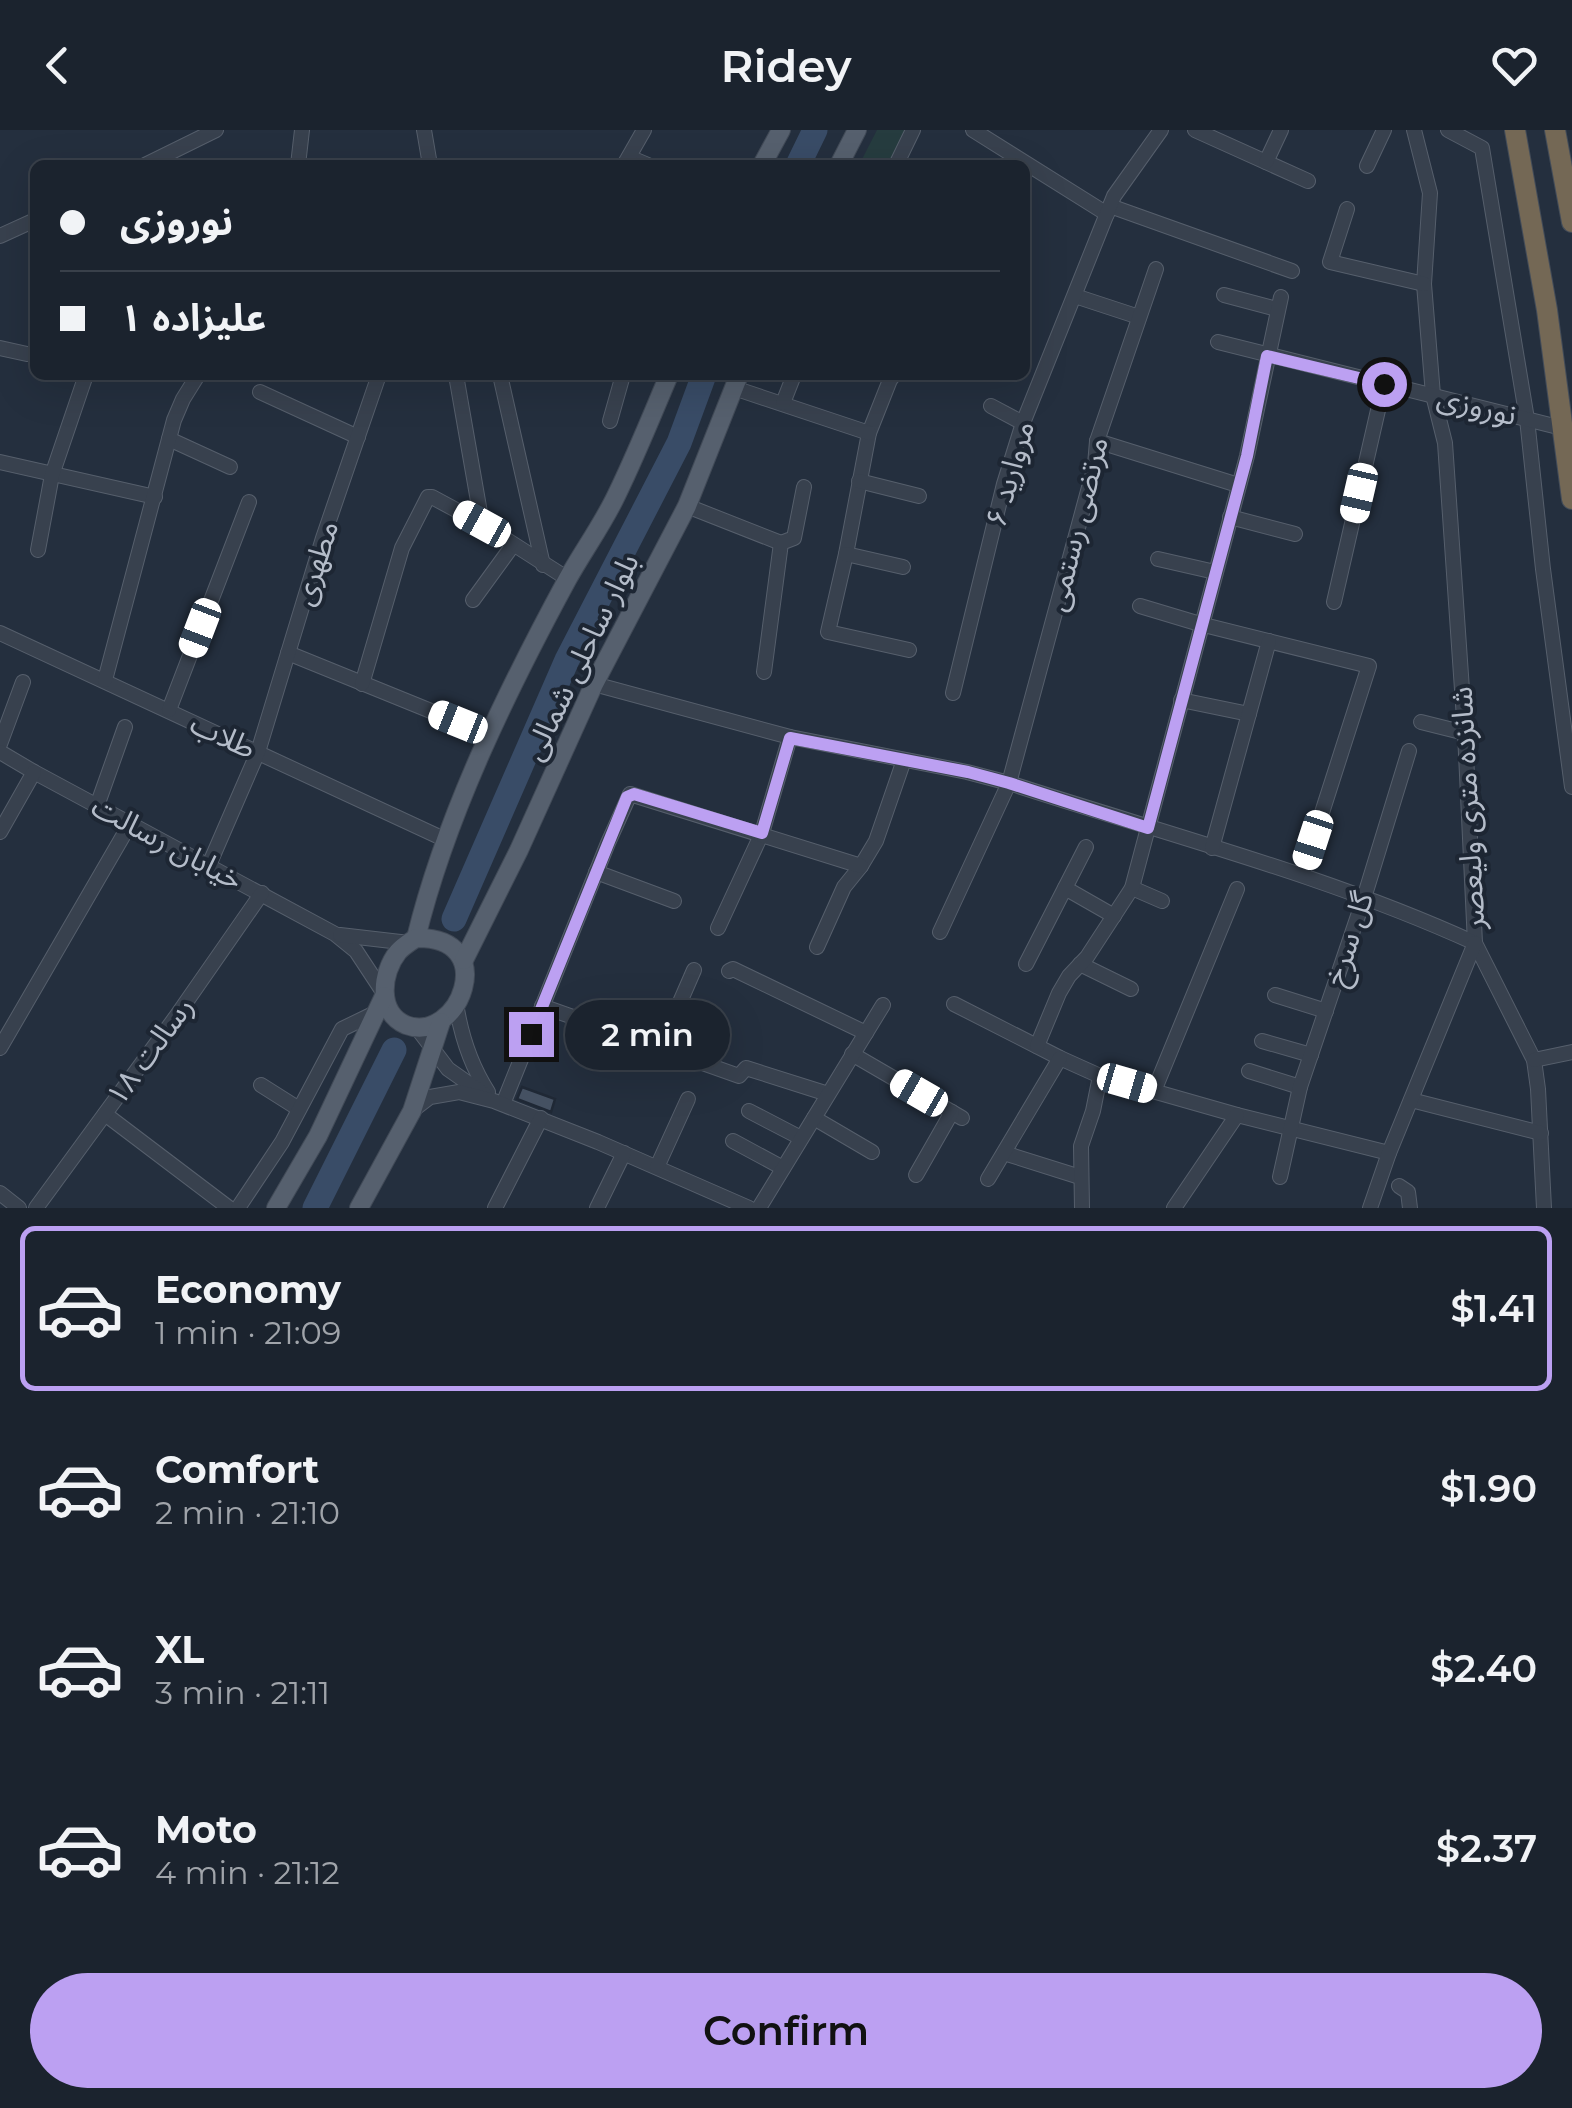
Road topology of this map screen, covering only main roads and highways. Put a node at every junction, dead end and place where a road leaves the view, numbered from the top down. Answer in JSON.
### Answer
{"nodes":[{"id":1,"x":781,"y":130,"type":"edge"},
{"id":2,"x":857,"y":130,"type":"edge"},
{"id":3,"x":1515,"y":130,"type":"edge"},
{"id":4,"x":1555,"y":130,"type":"edge"},
{"id":5,"x":765,"y":160,"type":"edge"},
{"id":6,"x":841,"y":160,"type":"edge"},
{"id":7,"x":1572,"y":222,"type":"edge"},
{"id":8,"x":666,"y":380,"type":"edge"},
{"id":9,"x":737,"y":382,"type":"edge"},
{"id":10,"x":1572,"y":499,"type":"edge"},
{"id":11,"x":412,"y":940,"type":"junction"},
{"id":12,"x":464,"y":960,"type":"junction"},
{"id":13,"x":384,"y":994,"type":"junction"},
{"id":14,"x":441,"y":1022,"type":"junction"},
{"id":15,"x":276,"y":1208,"type":"edge"},
{"id":16,"x":359,"y":1208,"type":"edge"}],
"edges":[{"from":1,"to":5,"type":"main road"},
{"from":2,"to":6,"type":"main road"},
{"from":3,"to":10,"type":"highway"},
{"from":4,"to":7,"type":"highway"},
{"from":8,"to":11,"type":"main road","name":"بلوار ساحلی شمالی"},
{"from":9,"to":12,"type":"main road","name":"بلوار ساحلی شمالی"},
{"from":11,"to":12,"type":"main road"},
{"from":11,"to":13,"type":"main road"},
{"from":12,"to":14,"type":"main road"},
{"from":13,"to":14,"type":"main road"},
{"from":13,"to":15,"type":"main road"},
{"from":14,"to":16,"type":"main road"}]}
